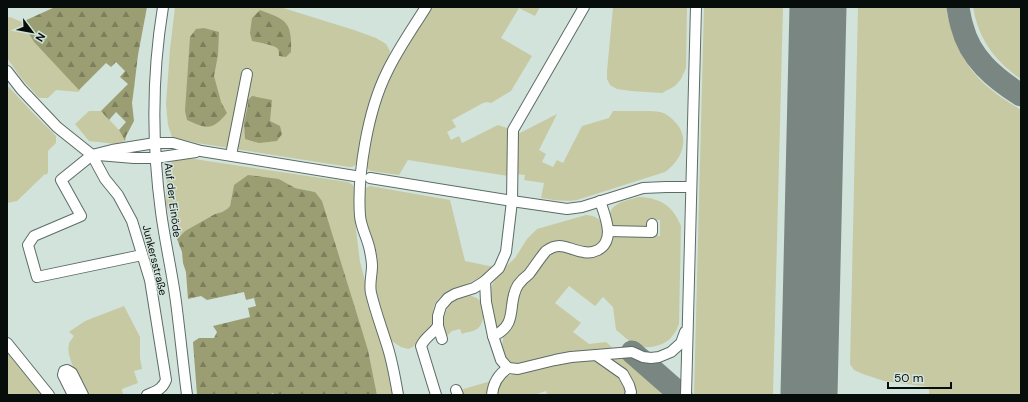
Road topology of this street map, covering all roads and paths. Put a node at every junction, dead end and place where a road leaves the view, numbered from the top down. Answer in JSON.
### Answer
{"nodes":[{"id":1,"x":163,"y":7,"type":"edge"},
{"id":2,"x":426,"y":7,"type":"edge"},
{"id":3,"x":584,"y":7,"type":"edge"},
{"id":4,"x":696,"y":7,"type":"edge"},
{"id":5,"x":7,"y":71,"type":"edge"},
{"id":6,"x":247,"y":74,"type":"dead end"},
{"id":7,"x":155,"y":143,"type":"junction"},
{"id":8,"x":201,"y":151,"type":"junction"},
{"id":9,"x":92,"y":155,"type":"junction"},
{"id":10,"x":230,"y":155,"type":"junction"},
{"id":11,"x":155,"y":158,"type":"junction"},
{"id":12,"x":365,"y":177,"type":"junction"},
{"id":13,"x":691,"y":187,"type":"junction"},
{"id":14,"x":512,"y":201,"type":"junction"},
{"id":15,"x":600,"y":202,"type":"junction"},
{"id":16,"x":652,"y":224,"type":"dead end"},
{"id":17,"x":608,"y":231,"type":"junction"},
{"id":18,"x":142,"y":255,"type":"junction"},
{"id":19,"x":485,"y":282,"type":"junction"},
{"id":20,"x":438,"y":326,"type":"junction"},
{"id":21,"x":687,"y":328,"type":"junction"},
{"id":22,"x":493,"y":336,"type":"junction"},
{"id":23,"x":442,"y":339,"type":"dead end"},
{"id":24,"x":7,"y":343,"type":"edge"},
{"id":25,"x":596,"y":355,"type":"junction"},
{"id":26,"x":508,"y":368,"type":"junction"},
{"id":27,"x":49,"y":395,"type":"edge"},
{"id":28,"x":73,"y":395,"type":"edge"},
{"id":29,"x":83,"y":395,"type":"edge"},
{"id":30,"x":146,"y":395,"type":"edge"},
{"id":31,"x":187,"y":395,"type":"edge"},
{"id":32,"x":398,"y":395,"type":"edge"},
{"id":33,"x":436,"y":395,"type":"edge"},
{"id":34,"x":492,"y":395,"type":"edge"},
{"id":35,"x":630,"y":395,"type":"edge"},
{"id":36,"x":686,"y":395,"type":"edge"}],
"edges":[{"from":1,"to":7,"type":"street","name":"Auf der Einöde"},
{"from":2,"to":12,"type":"street"},
{"from":3,"to":14,"type":"street"},
{"from":4,"to":13,"type":"street"},
{"from":5,"to":9,"type":"street","name":"Junkersstraße"},
{"from":6,"to":10,"type":"street"},
{"from":7,"to":8,"type":"street"},
{"from":7,"to":9,"type":"street"},
{"from":7,"to":11,"type":"street","name":"Auf der Einöde"},
{"from":8,"to":10,"type":"street"},
{"from":8,"to":11,"type":"street"},
{"from":9,"to":11,"type":"street"},
{"from":9,"to":18,"type":"street","name":"Junkersstraße"},
{"from":9,"to":18,"type":"street"},
{"from":10,"to":12,"type":"street"},
{"from":11,"to":31,"type":"street","name":"Auf der Einöde"},
{"from":12,"to":14,"type":"street"},
{"from":12,"to":32,"type":"street"},
{"from":13,"to":15,"type":"street"},
{"from":13,"to":21,"type":"street"},
{"from":14,"to":15,"type":"street"},
{"from":14,"to":19,"type":"street"},
{"from":15,"to":17,"type":"street"},
{"from":16,"to":17,"type":"street"},
{"from":17,"to":22,"type":"street"},
{"from":18,"to":30,"type":"street","name":"Junkersstraße"},
{"from":19,"to":20,"type":"street"},
{"from":19,"to":22,"type":"street"},
{"from":20,"to":23,"type":"street"},
{"from":20,"to":33,"type":"street"},
{"from":21,"to":25,"type":"street"},
{"from":21,"to":36,"type":"street"},
{"from":22,"to":26,"type":"street"},
{"from":24,"to":27,"type":"street"},
{"from":25,"to":26,"type":"street"},
{"from":25,"to":35,"type":"street"},
{"from":26,"to":34,"type":"street"},
{"from":28,"to":29,"type":"street"}]}
